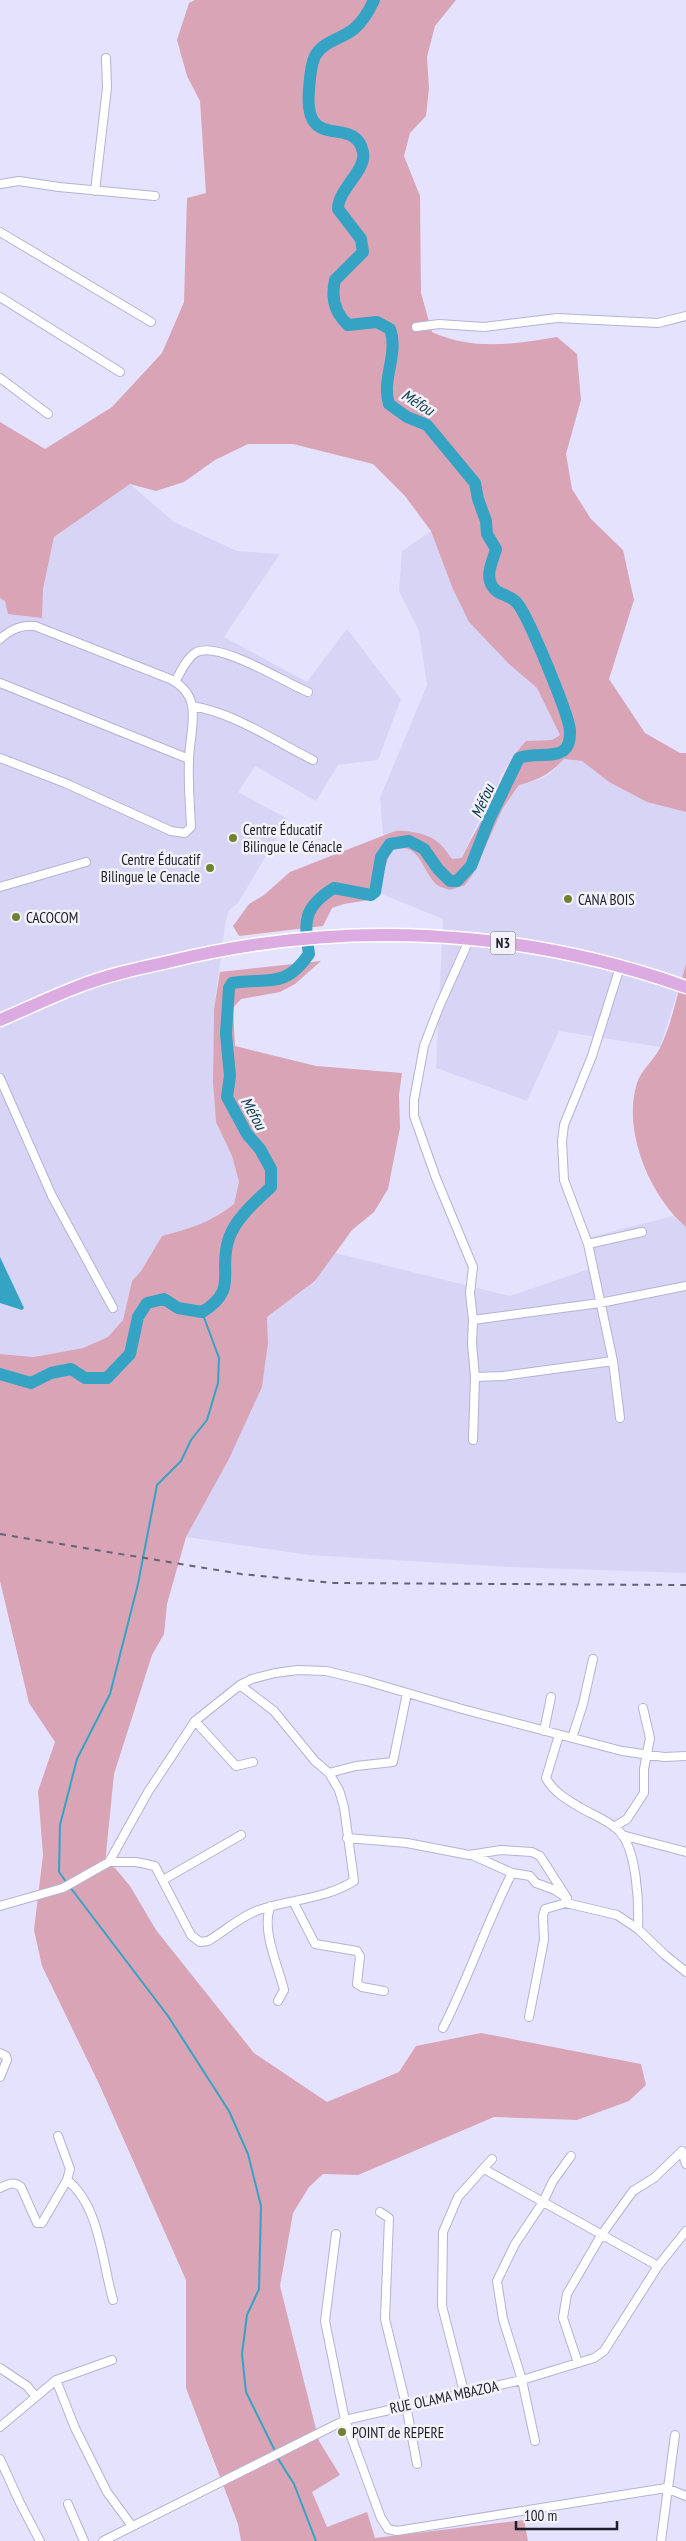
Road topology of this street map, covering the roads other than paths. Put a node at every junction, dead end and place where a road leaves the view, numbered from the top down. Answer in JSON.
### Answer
{"nodes":[{"id":1,"x":106,"y":58,"type":"dead end"},
{"id":2,"x":0,"y":184,"type":"edge"},
{"id":3,"x":95,"y":191,"type":"junction"},
{"id":4,"x":155,"y":196,"type":"dead end"},
{"id":5,"x":0,"y":232,"type":"edge"},
{"id":6,"x":0,"y":297,"type":"edge"},
{"id":7,"x":686,"y":316,"type":"edge"},
{"id":8,"x":152,"y":322,"type":"dead end"},
{"id":9,"x":416,"y":327,"type":"dead end"},
{"id":10,"x":120,"y":372,"type":"dead end"},
{"id":11,"x":0,"y":378,"type":"edge"},
{"id":12,"x":48,"y":414,"type":"dead end"},
{"id":13,"x":0,"y":639,"type":"edge"},
{"id":14,"x":175,"y":682,"type":"junction"},
{"id":15,"x":0,"y":683,"type":"edge"},
{"id":16,"x":308,"y":692,"type":"dead end"},
{"id":17,"x":192,"y":706,"type":"junction"},
{"id":18,"x":0,"y":758,"type":"edge"},
{"id":19,"x":188,"y":759,"type":"junction"},
{"id":20,"x":313,"y":760,"type":"dead end"},
{"id":21,"x":86,"y":862,"type":"dead end"},
{"id":22,"x":0,"y":887,"type":"edge"},
{"id":23,"x":470,"y":938,"type":"junction"},
{"id":24,"x":620,"y":967,"type":"junction"},
{"id":25,"x":686,"y":987,"type":"edge"},
{"id":26,"x":0,"y":1020,"type":"edge"},
{"id":27,"x":0,"y":1078,"type":"edge"},
{"id":28,"x":642,"y":1232,"type":"dead end"},
{"id":29,"x":588,"y":1244,"type":"junction"},
{"id":30,"x":686,"y":1286,"type":"edge"},
{"id":31,"x":600,"y":1303,"type":"junction"},
{"id":32,"x":113,"y":1308,"type":"dead end"},
{"id":33,"x":473,"y":1320,"type":"junction"},
{"id":34,"x":613,"y":1361,"type":"junction"},
{"id":35,"x":475,"y":1377,"type":"junction"},
{"id":36,"x":620,"y":1418,"type":"dead end"},
{"id":37,"x":473,"y":1440,"type":"dead end"},
{"id":38,"x":593,"y":1659,"type":"dead end"},
{"id":39,"x":240,"y":1685,"type":"junction"},
{"id":40,"x":408,"y":1693,"type":"junction"},
{"id":41,"x":551,"y":1697,"type":"dead end"},
{"id":42,"x":643,"y":1708,"type":"dead end"},
{"id":43,"x":195,"y":1721,"type":"junction"},
{"id":44,"x":544,"y":1731,"type":"junction"},
{"id":45,"x":559,"y":1735,"type":"junction"},
{"id":46,"x":572,"y":1738,"type":"junction"},
{"id":47,"x":648,"y":1755,"type":"junction"},
{"id":48,"x":686,"y":1756,"type":"edge"},
{"id":49,"x":253,"y":1762,"type":"dead end"},
{"id":50,"x":329,"y":1773,"type":"junction"},
{"id":51,"x":614,"y":1827,"type":"junction"},
{"id":52,"x":241,"y":1835,"type":"dead end"},
{"id":53,"x":622,"y":1835,"type":"junction"},
{"id":54,"x":347,"y":1838,"type":"junction"},
{"id":55,"x":686,"y":1852,"type":"edge"},
{"id":56,"x":469,"y":1854,"type":"junction"},
{"id":57,"x":109,"y":1862,"type":"junction"},
{"id":58,"x":512,"y":1873,"type":"junction"},
{"id":59,"x":163,"y":1880,"type":"junction"},
{"id":60,"x":566,"y":1900,"type":"junction"},
{"id":61,"x":294,"y":1903,"type":"junction"},
{"id":62,"x":0,"y":1906,"type":"edge"},
{"id":63,"x":271,"y":1906,"type":"junction"},
{"id":64,"x":638,"y":1929,"type":"junction"},
{"id":65,"x":686,"y":1972,"type":"edge"},
{"id":66,"x":384,"y":1991,"type":"dead end"},
{"id":67,"x":278,"y":2001,"type":"dead end"},
{"id":68,"x":529,"y":2017,"type":"dead end"},
{"id":69,"x":444,"y":2028,"type":"dead end"},
{"id":70,"x":0,"y":2053,"type":"edge"},
{"id":71,"x":0,"y":2077,"type":"edge"},
{"id":72,"x":58,"y":2136,"type":"dead end"},
{"id":73,"x":572,"y":2156,"type":"dead end"},
{"id":74,"x":492,"y":2158,"type":"dead end"},
{"id":75,"x":686,"y":2164,"type":"edge"},
{"id":76,"x":484,"y":2168,"type":"junction"},
{"id":77,"x":67,"y":2180,"type":"junction"},
{"id":78,"x":0,"y":2188,"type":"edge"},
{"id":79,"x":542,"y":2202,"type":"junction"},
{"id":80,"x":380,"y":2212,"type":"dead end"},
{"id":81,"x":686,"y":2230,"type":"edge"},
{"id":82,"x":336,"y":2234,"type":"dead end"},
{"id":83,"x":602,"y":2234,"type":"junction"},
{"id":84,"x":658,"y":2266,"type":"junction"},
{"id":85,"x":113,"y":2300,"type":"dead end"},
{"id":86,"x":112,"y":2360,"type":"dead end"},
{"id":87,"x":578,"y":2363,"type":"junction"},
{"id":88,"x":0,"y":2368,"type":"edge"},
{"id":89,"x":56,"y":2380,"type":"junction"},
{"id":90,"x":522,"y":2380,"type":"junction"},
{"id":91,"x":464,"y":2392,"type":"junction"},
{"id":92,"x":36,"y":2397,"type":"junction"},
{"id":93,"x":406,"y":2405,"type":"junction"},
{"id":94,"x":346,"y":2420,"type":"junction"},
{"id":95,"x":0,"y":2427,"type":"edge"},
{"id":96,"x":675,"y":2435,"type":"dead end"},
{"id":97,"x":535,"y":2441,"type":"dead end"},
{"id":98,"x":0,"y":2459,"type":"edge"},
{"id":99,"x":417,"y":2464,"type":"dead end"},
{"id":100,"x":666,"y":2488,"type":"junction"},
{"id":101,"x":686,"y":2496,"type":"edge"},
{"id":102,"x":68,"y":2504,"type":"dead end"},
{"id":103,"x":132,"y":2526,"type":"junction"},
{"id":104,"x":113,"y":2539,"type":"edge"},
{"id":105,"x":40,"y":2541,"type":"edge"},
{"id":106,"x":84,"y":2541,"type":"edge"},
{"id":107,"x":103,"y":2541,"type":"edge"},
{"id":108,"x":661,"y":2541,"type":"edge"}],
"edges":[{"from":1,"to":3,"type":"street"},
{"from":2,"to":3,"type":"street"},
{"from":3,"to":4,"type":"street"},
{"from":5,"to":8,"type":"street"},
{"from":6,"to":10,"type":"street"},
{"from":7,"to":9,"type":"street"},
{"from":11,"to":12,"type":"street"},
{"from":13,"to":14,"type":"street"},
{"from":14,"to":16,"type":"street"},
{"from":14,"to":17,"type":"street"},
{"from":15,"to":19,"type":"street"},
{"from":17,"to":19,"type":"street"},
{"from":17,"to":20,"type":"street"},
{"from":18,"to":19,"type":"street"},
{"from":21,"to":22,"type":"street"},
{"from":23,"to":24,"type":"highway","number":"N3"},
{"from":23,"to":26,"type":"highway","number":"N3"},
{"from":23,"to":33,"type":"street"},
{"from":24,"to":25,"type":"highway","number":"N3"},
{"from":24,"to":29,"type":"street"},
{"from":27,"to":32,"type":"street"},
{"from":28,"to":29,"type":"street"},
{"from":29,"to":31,"type":"street"},
{"from":30,"to":31,"type":"street"},
{"from":31,"to":33,"type":"street"},
{"from":31,"to":34,"type":"street"},
{"from":33,"to":35,"type":"street"},
{"from":34,"to":35,"type":"street"},
{"from":34,"to":36,"type":"street"},
{"from":35,"to":37,"type":"street"},
{"from":38,"to":46,"type":"street"},
{"from":39,"to":40,"type":"street"},
{"from":39,"to":43,"type":"street"},
{"from":39,"to":50,"type":"street"},
{"from":40,"to":44,"type":"street"},
{"from":40,"to":50,"type":"street"},
{"from":41,"to":44,"type":"street"},
{"from":42,"to":47,"type":"street"},
{"from":43,"to":49,"type":"street"},
{"from":43,"to":57,"type":"street"},
{"from":44,"to":45,"type":"street"},
{"from":45,"to":46,"type":"street"},
{"from":45,"to":51,"type":"street"},
{"from":46,"to":47,"type":"street"},
{"from":47,"to":48,"type":"street"},
{"from":47,"to":51,"type":"street"},
{"from":50,"to":54,"type":"street"},
{"from":51,"to":53,"type":"street"},
{"from":52,"to":59,"type":"street"},
{"from":53,"to":55,"type":"street"},
{"from":53,"to":64,"type":"street"},
{"from":54,"to":56,"type":"street"},
{"from":54,"to":61,"type":"street"},
{"from":56,"to":58,"type":"street"},
{"from":56,"to":60,"type":"street"},
{"from":57,"to":59,"type":"street"},
{"from":57,"to":62,"type":"street"},
{"from":58,"to":60,"type":"street"},
{"from":58,"to":69,"type":"street"},
{"from":59,"to":63,"type":"street"},
{"from":60,"to":64,"type":"street"},
{"from":60,"to":68,"type":"street"},
{"from":61,"to":63,"type":"street"},
{"from":61,"to":66,"type":"street"},
{"from":63,"to":67,"type":"street"},
{"from":64,"to":65,"type":"street"},
{"from":70,"to":71,"type":"street"},
{"from":72,"to":77,"type":"street"},
{"from":73,"to":79,"type":"street"},
{"from":74,"to":76,"type":"street"},
{"from":75,"to":83,"type":"street"},
{"from":76,"to":79,"type":"street"},
{"from":76,"to":91,"type":"street"},
{"from":77,"to":78,"type":"street"},
{"from":77,"to":85,"type":"street"},
{"from":79,"to":83,"type":"street"},
{"from":79,"to":90,"type":"street"},
{"from":80,"to":93,"type":"street"},
{"from":81,"to":84,"type":"street","name":"RUE OLAMA MBAZOA"},
{"from":82,"to":94,"type":"street"},
{"from":83,"to":84,"type":"street"},
{"from":83,"to":87,"type":"street"},
{"from":84,"to":87,"type":"street","name":"RUE OLAMA MBAZOA"},
{"from":86,"to":89,"type":"street"},
{"from":87,"to":90,"type":"street","name":"RUE OLAMA MBAZOA"},
{"from":88,"to":92,"type":"street"},
{"from":89,"to":92,"type":"street"},
{"from":89,"to":103,"type":"street"},
{"from":90,"to":91,"type":"street","name":"RUE OLAMA MBAZOA"},
{"from":90,"to":97,"type":"street"},
{"from":91,"to":93,"type":"street","name":"RUE OLAMA MBAZOA"},
{"from":92,"to":95,"type":"street"},
{"from":93,"to":94,"type":"street","name":"RUE OLAMA MBAZOA"},
{"from":93,"to":99,"type":"street"},
{"from":94,"to":100,"type":"street"},
{"from":94,"to":103,"type":"street","name":"RUE OLAMA MBAZOA"},
{"from":96,"to":100,"type":"street"},
{"from":98,"to":105,"type":"street"},
{"from":100,"to":101,"type":"street"},
{"from":100,"to":108,"type":"street"},
{"from":102,"to":106,"type":"street"},
{"from":103,"to":104,"type":"street","name":"RUE OLAMA MBAZOA"},
{"from":104,"to":107,"type":"street","name":"RUE OLAMA MBAZOA"}]}
